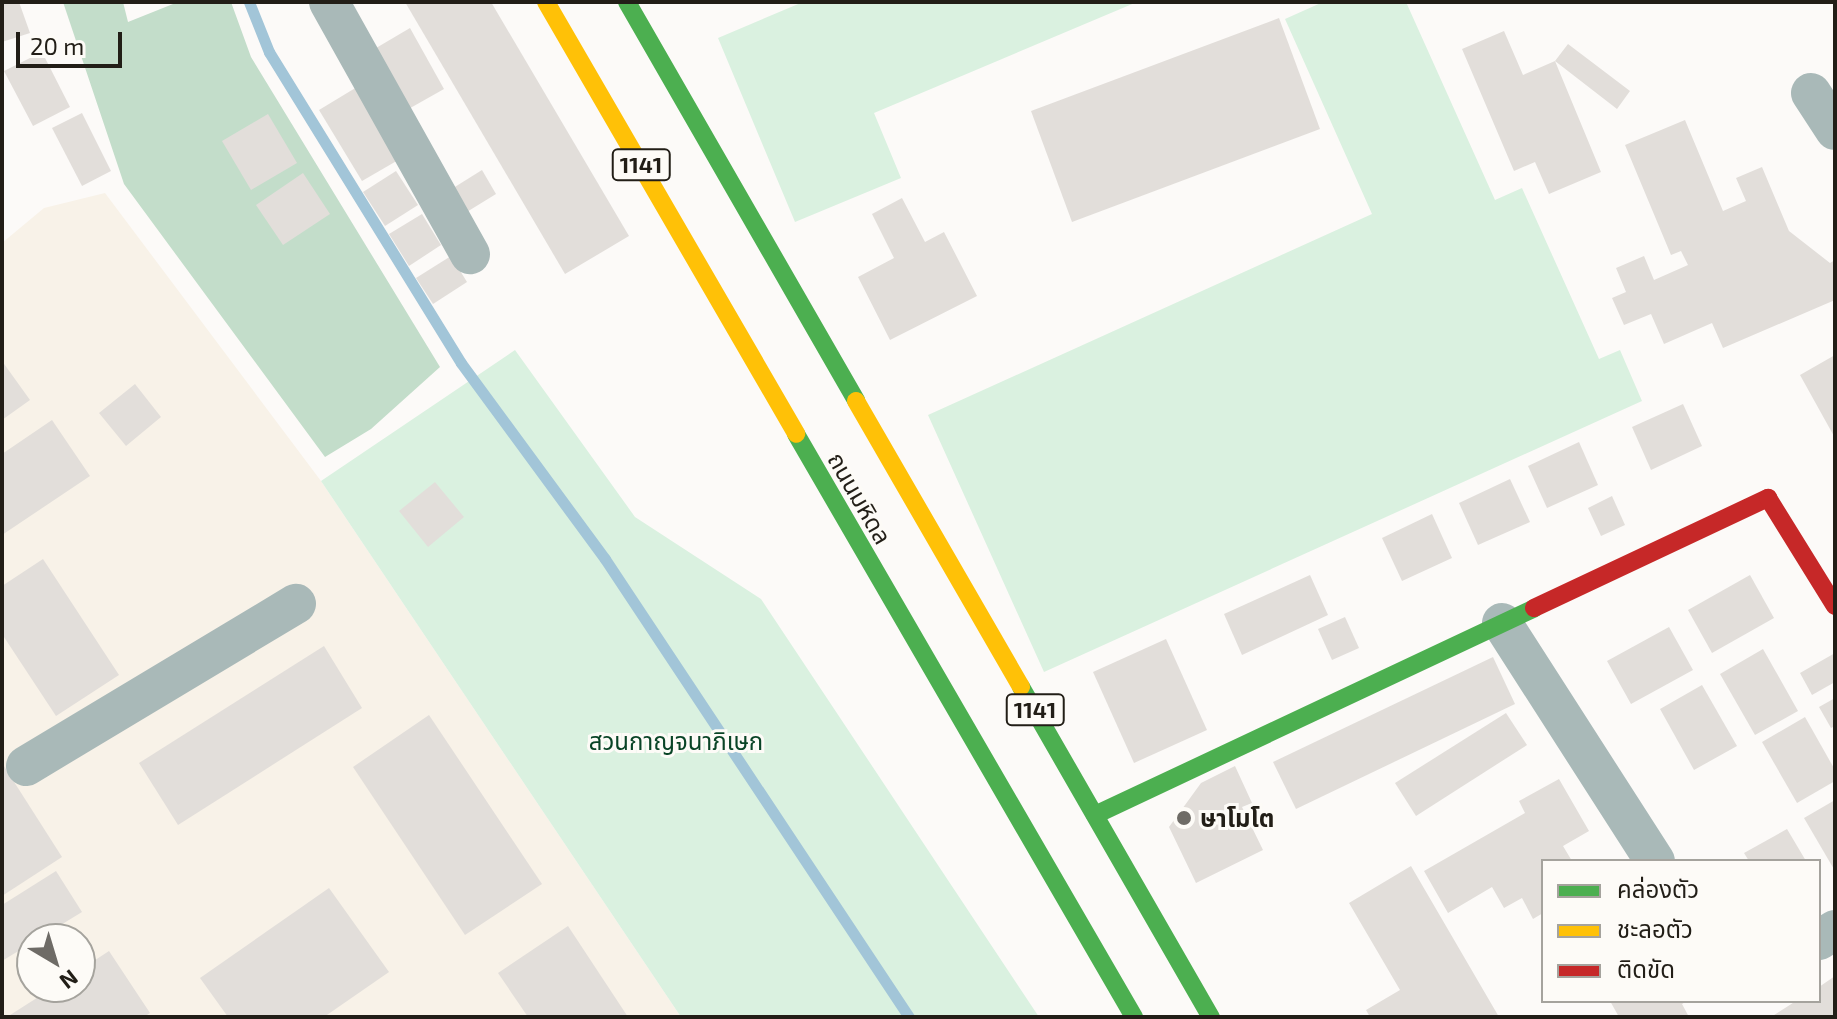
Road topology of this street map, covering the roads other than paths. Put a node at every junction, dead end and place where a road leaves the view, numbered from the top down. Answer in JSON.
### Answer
{"nodes":[{"id":1,"x":329,"y":2,"type":"edge"},
{"id":2,"x":546,"y":2,"type":"edge"},
{"id":3,"x":627,"y":2,"type":"edge"},
{"id":4,"x":1811,"y":93,"type":"dead end"},
{"id":5,"x":1835,"y":130,"type":"edge"},
{"id":6,"x":470,"y":254,"type":"dead end"},
{"id":7,"x":758,"y":316,"type":"dead end"},
{"id":8,"x":734,"y":330,"type":"junction"},
{"id":9,"x":296,"y":604,"type":"dead end"},
{"id":10,"x":1835,"y":606,"type":"edge"},
{"id":11,"x":1502,"y":623,"type":"junction"},
{"id":12,"x":26,"y":766,"type":"dead end"},
{"id":13,"x":1095,"y":815,"type":"junction"},
{"id":14,"x":1654,"y":859,"type":"edge"},
{"id":15,"x":1134,"y":1017,"type":"edge"},
{"id":16,"x":1211,"y":1017,"type":"edge"}],
"edges":[{"from":1,"to":6,"type":"street"},
{"from":2,"to":8,"type":"main road","name":"ถนนมหิดล","number":"1141"},
{"from":3,"to":13,"type":"main road","name":"ถนนมหิดล","number":"1141"},
{"from":4,"to":5,"type":"street"},
{"from":7,"to":8,"type":"main road"},
{"from":8,"to":15,"type":"main road","name":"ถนนมหิดล","number":"1141"},
{"from":9,"to":12,"type":"street"},
{"from":10,"to":11,"type":"main road"},
{"from":11,"to":13,"type":"main road"},
{"from":11,"to":14,"type":"street"},
{"from":13,"to":16,"type":"main road","name":"ถนนมหิดล","number":"1141"}]}
